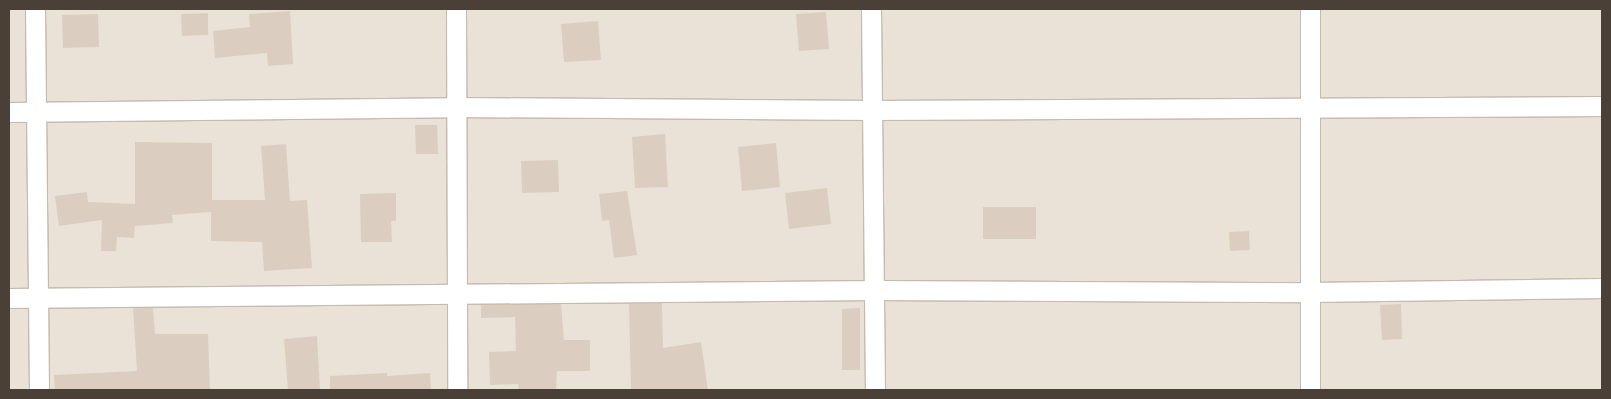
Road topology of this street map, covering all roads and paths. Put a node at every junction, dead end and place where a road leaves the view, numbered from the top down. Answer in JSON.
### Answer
{"nodes":[{"id":1,"x":35,"y":9,"type":"edge"},
{"id":2,"x":456,"y":9,"type":"edge"},
{"id":3,"x":871,"y":9,"type":"edge"},
{"id":4,"x":1310,"y":9,"type":"edge"},
{"id":5,"x":1311,"y":106,"type":"junction"},
{"id":6,"x":1602,"y":106,"type":"edge"},
{"id":7,"x":456,"y":107,"type":"junction"},
{"id":8,"x":873,"y":110,"type":"junction"},
{"id":9,"x":9,"y":112,"type":"edge"},
{"id":10,"x":35,"y":112,"type":"junction"},
{"id":11,"x":1602,"y":288,"type":"edge"},
{"id":12,"x":875,"y":290,"type":"junction"},
{"id":13,"x":1312,"y":292,"type":"junction"},
{"id":14,"x":456,"y":294,"type":"junction"},
{"id":15,"x":9,"y":298,"type":"edge"},
{"id":16,"x":40,"y":298,"type":"junction"},
{"id":17,"x":40,"y":390,"type":"edge"},
{"id":18,"x":457,"y":390,"type":"edge"},
{"id":19,"x":875,"y":390,"type":"edge"},
{"id":20,"x":1310,"y":390,"type":"edge"}],
"edges":[{"from":1,"to":10,"type":"street"},
{"from":2,"to":7,"type":"street"},
{"from":3,"to":8,"type":"street"},
{"from":4,"to":5,"type":"street"},
{"from":5,"to":6,"type":"street"},
{"from":5,"to":8,"type":"street"},
{"from":5,"to":13,"type":"street"},
{"from":7,"to":8,"type":"street"},
{"from":7,"to":10,"type":"street"},
{"from":7,"to":14,"type":"street"},
{"from":8,"to":12,"type":"street"},
{"from":9,"to":10,"type":"street"},
{"from":10,"to":16,"type":"street"},
{"from":11,"to":13,"type":"street"},
{"from":12,"to":13,"type":"street"},
{"from":12,"to":14,"type":"street"},
{"from":12,"to":19,"type":"street"},
{"from":13,"to":20,"type":"street"},
{"from":14,"to":16,"type":"street"},
{"from":14,"to":18,"type":"street"},
{"from":15,"to":16,"type":"street"},
{"from":16,"to":17,"type":"street"}]}
